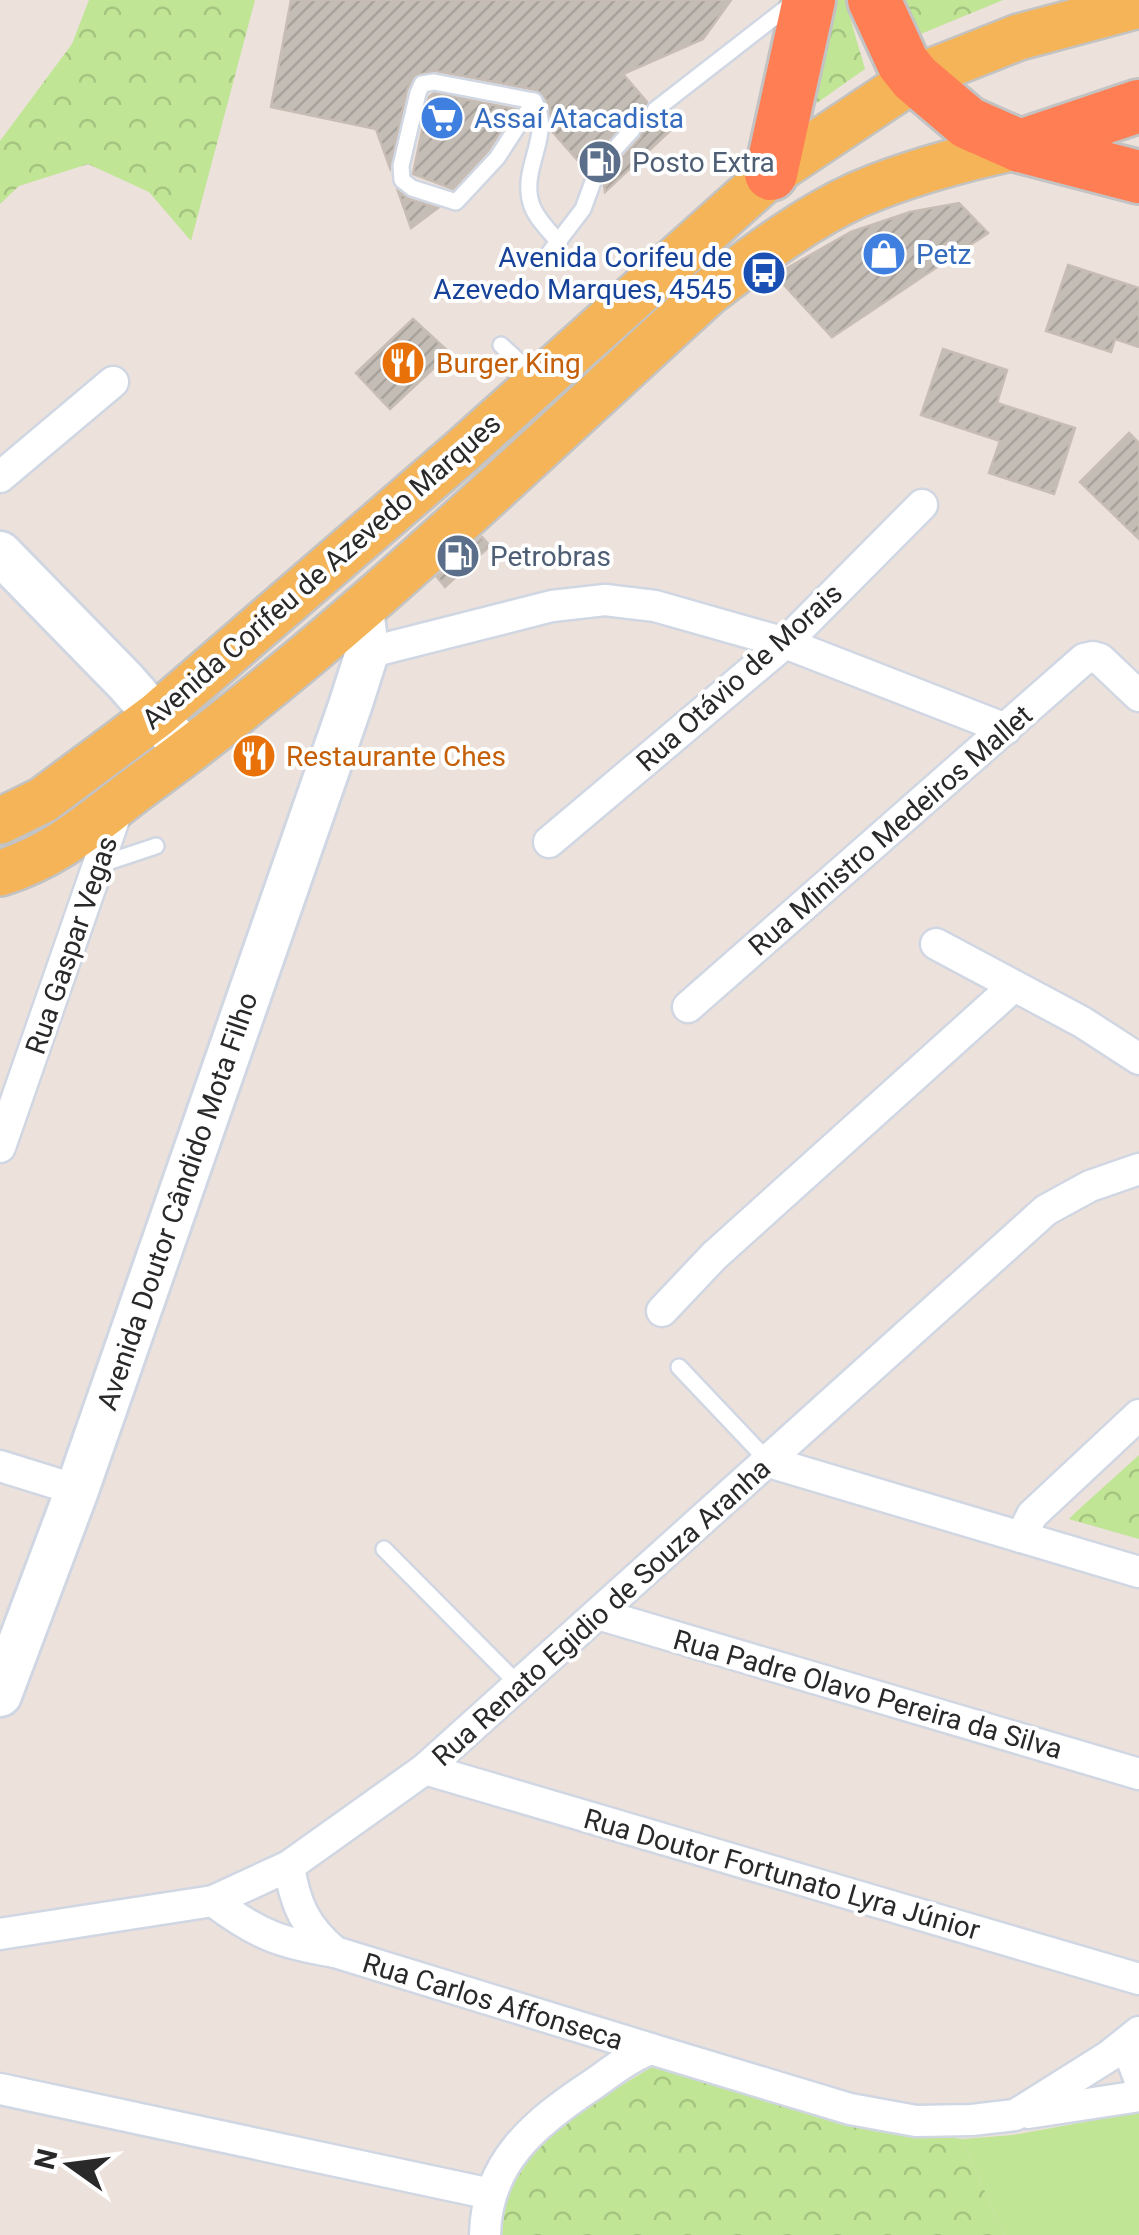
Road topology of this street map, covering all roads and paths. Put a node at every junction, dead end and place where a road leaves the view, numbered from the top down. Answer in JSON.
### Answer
{"nodes":[{"id":1,"x":797,"y":0,"type":"edge"},
{"id":2,"x":809,"y":0,"type":"edge"},
{"id":3,"x":874,"y":0,"type":"edge"},
{"id":4,"x":1139,"y":5,"type":"edge"},
{"id":5,"x":915,"y":78,"type":"junction"},
{"id":6,"x":534,"y":101,"type":"junction"},
{"id":7,"x":1131,"y":106,"type":"edge"},
{"id":8,"x":655,"y":110,"type":"dead end"},
{"id":9,"x":632,"y":130,"type":"dead end"},
{"id":10,"x":1020,"y":146,"type":"junction"},
{"id":11,"x":612,"y":152,"type":"dead end"},
{"id":12,"x":771,"y":174,"type":"junction"},
{"id":13,"x":1139,"y":176,"type":"edge"},
{"id":14,"x":594,"y":180,"type":"dead end"},
{"id":15,"x":559,"y":243,"type":"junction"},
{"id":16,"x":544,"y":260,"type":"dead end"},
{"id":17,"x":501,"y":345,"type":"dead end"},
{"id":18,"x":540,"y":381,"type":"junction"},
{"id":19,"x":112,"y":382,"type":"dead end"},
{"id":20,"x":0,"y":477,"type":"edge"},
{"id":21,"x":922,"y":505,"type":"dead end"},
{"id":22,"x":0,"y":553,"type":"edge"},
{"id":23,"x":324,"y":571,"type":"junction"},
{"id":24,"x":353,"y":631,"type":"junction"},
{"id":25,"x":785,"y":644,"type":"junction"},
{"id":26,"x":1139,"y":696,"type":"edge"},
{"id":27,"x":157,"y":715,"type":"junction"},
{"id":28,"x":1006,"y":730,"type":"junction"},
{"id":29,"x":186,"y":752,"type":"junction"},
{"id":30,"x":121,"y":800,"type":"junction"},
{"id":31,"x":0,"y":821,"type":"edge"},
{"id":32,"x":549,"y":842,"type":"dead end"},
{"id":33,"x":156,"y":846,"type":"dead end"},
{"id":34,"x":99,"y":865,"type":"junction"},
{"id":35,"x":0,"y":873,"type":"edge"},
{"id":36,"x":936,"y":944,"type":"dead end"},
{"id":37,"x":1014,"y":986,"type":"junction"},
{"id":38,"x":688,"y":1007,"type":"dead end"},
{"id":39,"x":1139,"y":1058,"type":"edge"},
{"id":40,"x":0,"y":1147,"type":"edge"},
{"id":41,"x":1139,"y":1169,"type":"edge"},
{"id":42,"x":662,"y":1312,"type":"dead end"},
{"id":43,"x":680,"y":1367,"type":"dead end"},
{"id":44,"x":1139,"y":1415,"type":"edge"},
{"id":45,"x":769,"y":1462,"type":"junction"},
{"id":46,"x":0,"y":1466,"type":"edge"},
{"id":47,"x":77,"y":1490,"type":"junction"},
{"id":48,"x":1021,"y":1536,"type":"junction"},
{"id":49,"x":384,"y":1549,"type":"dead end"},
{"id":50,"x":1139,"y":1572,"type":"edge"},
{"id":51,"x":598,"y":1614,"type":"junction"},
{"id":52,"x":11,"y":1634,"type":"edge"},
{"id":53,"x":519,"y":1685,"type":"junction"},
{"id":54,"x":0,"y":1695,"type":"edge"},
{"id":55,"x":425,"y":1769,"type":"junction"},
{"id":56,"x":1139,"y":1774,"type":"edge"},
{"id":57,"x":290,"y":1866,"type":"junction"},
{"id":58,"x":213,"y":1902,"type":"junction"},
{"id":59,"x":0,"y":1934,"type":"edge"},
{"id":60,"x":335,"y":1952,"type":"junction"},
{"id":61,"x":1139,"y":1979,"type":"edge"},
{"id":62,"x":1127,"y":2042,"type":"edge"},
{"id":63,"x":651,"y":2049,"type":"junction"},
{"id":64,"x":0,"y":2088,"type":"edge"},
{"id":65,"x":1132,"y":2091,"type":"edge"},
{"id":66,"x":1016,"y":2115,"type":"junction"},
{"id":67,"x":491,"y":2194,"type":"junction"},
{"id":68,"x":484,"y":2235,"type":"edge"}],
"edges":[{"from":1,"to":8,"type":"lane"},
{"from":2,"to":12,"type":"highway"},
{"from":3,"to":5,"type":"highway"},
{"from":4,"to":5,"type":"main road","name":"Avenida Corifeu de Azevedo Marques"},
{"from":5,"to":10,"type":"highway"},
{"from":5,"to":12,"type":"main road","name":"Avenida Corifeu de Azevedo Marques"},
{"from":6,"to":6,"type":"lane"},
{"from":6,"to":15,"type":"lane"},
{"from":7,"to":10,"type":"highway","name":"Avenida Corifeu de Azevedo Marques"},
{"from":9,"to":11,"type":"lane"},
{"from":10,"to":13,"type":"highway"},
{"from":10,"to":24,"type":"main road","name":"Avenida Corifeu de Azevedo Marques"},
{"from":12,"to":18,"type":"main road","name":"Avenida Corifeu de Azevedo Marques"},
{"from":14,"to":15,"type":"lane"},
{"from":15,"to":16,"type":"lane"},
{"from":17,"to":18,"type":"lane"},
{"from":18,"to":23,"type":"main road","name":"Avenida Corifeu de Azevedo Marques"},
{"from":19,"to":20,"type":"street"},
{"from":21,"to":25,"type":"street","name":"Rua Otávio de Morais"},
{"from":22,"to":27,"type":"main road"},
{"from":23,"to":24,"type":"main road"},
{"from":23,"to":27,"type":"main road","name":"Avenida Corifeu de Azevedo Marques"},
{"from":24,"to":25,"type":"street"},
{"from":24,"to":29,"type":"main road","name":"Avenida Corifeu de Azevedo Marques"},
{"from":24,"to":47,"type":"main road","name":"Avenida Doutor Cândido Mota Filho"},
{"from":25,"to":28,"type":"street"},
{"from":25,"to":32,"type":"street","name":"Rua Otávio de Morais"},
{"from":26,"to":28,"type":"street","name":"Rua Ministro Medeiros Mallet"},
{"from":27,"to":29,"type":"main road"},
{"from":27,"to":31,"type":"main road","name":"Avenida Corifeu de Azevedo Marques"},
{"from":28,"to":38,"type":"street","name":"Rua Ministro Medeiros Mallet"},
{"from":29,"to":30,"type":"main road","name":"Avenida Corifeu de Azevedo Marques"},
{"from":30,"to":34,"type":"street","name":"Rua Gaspar Vegas"},
{"from":30,"to":35,"type":"main road","name":"Avenida Corifeu de Azevedo Marques"},
{"from":33,"to":34,"type":"lane"},
{"from":34,"to":40,"type":"street","name":"Rua Gaspar Vegas"},
{"from":36,"to":37,"type":"street"},
{"from":37,"to":39,"type":"street"},
{"from":37,"to":42,"type":"street"},
{"from":41,"to":45,"type":"street","name":"Rua Renato Egidio de Souza Aranha"},
{"from":43,"to":45,"type":"lane"},
{"from":44,"to":48,"type":"street"},
{"from":45,"to":48,"type":"street"},
{"from":45,"to":51,"type":"street","name":"Rua Renato Egidio de Souza Aranha"},
{"from":46,"to":47,"type":"street"},
{"from":47,"to":52,"type":"main road","name":"Avenida Doutor Cândido Mota Filho"},
{"from":48,"to":50,"type":"street"},
{"from":49,"to":53,"type":"lane"},
{"from":51,"to":53,"type":"street","name":"Rua Renato Egidio de Souza Aranha"},
{"from":51,"to":56,"type":"street","name":"Rua Padre Olavo Pereira da Silva"},
{"from":52,"to":54,"type":"main road","name":"Avenida Doutor Cândido Mota Filho"},
{"from":53,"to":55,"type":"street","name":"Rua Renato Egidio de Souza Aranha"},
{"from":55,"to":57,"type":"street","name":"Rua Renato Egidio de Souza Aranha"},
{"from":55,"to":61,"type":"street","name":"Rua Doutor Fortunato Lyra Júnior"},
{"from":57,"to":58,"type":"street","name":"Rua Renato Egidio de Souza Aranha"},
{"from":57,"to":60,"type":"street","name":"Rua Carlos Affonseca"},
{"from":58,"to":59,"type":"street","name":"Rua Renato Egidio de Souza Aranha"},
{"from":58,"to":60,"type":"street","name":"Rua Carlos Affonseca"},
{"from":60,"to":63,"type":"street","name":"Rua Carlos Affonseca"},
{"from":62,"to":65,"type":"street"},
{"from":62,"to":66,"type":"street"},
{"from":63,"to":66,"type":"street"},
{"from":63,"to":67,"type":"street"},
{"from":64,"to":67,"type":"street"},
{"from":65,"to":66,"type":"street"},
{"from":67,"to":68,"type":"street"}]}
